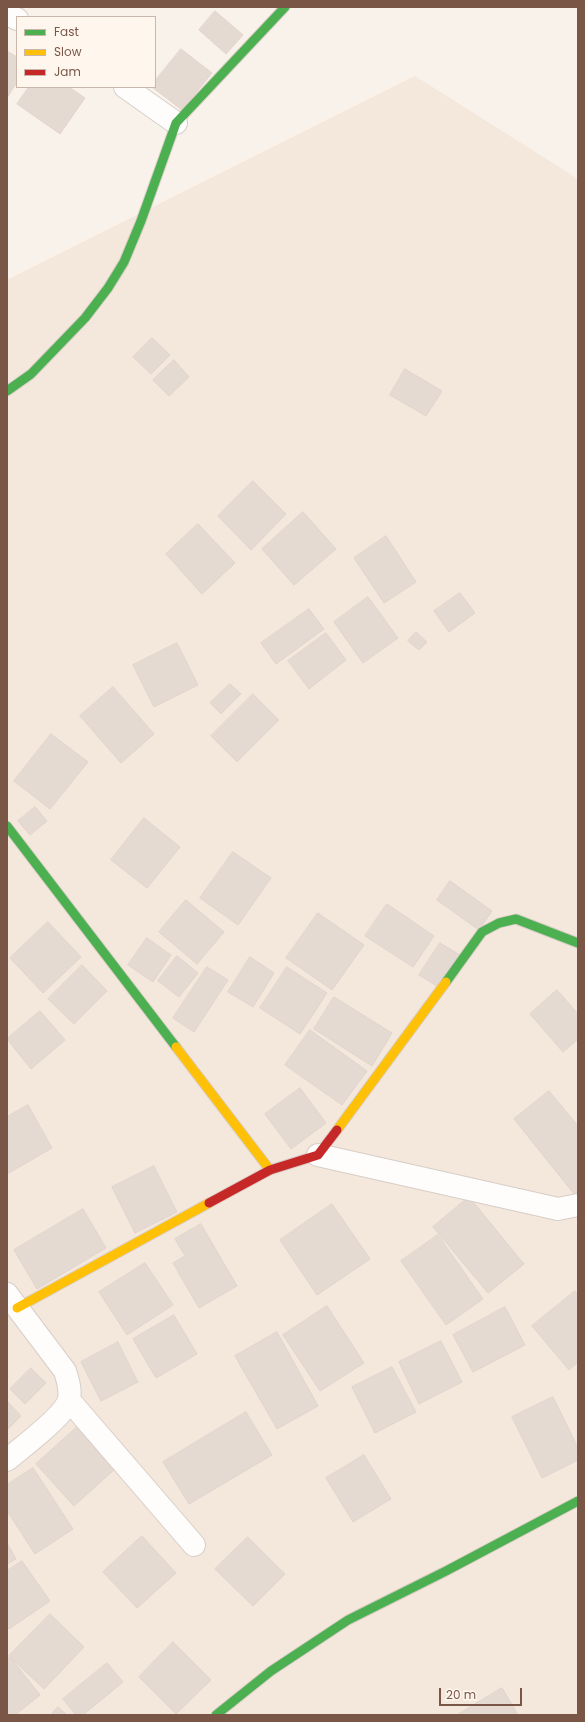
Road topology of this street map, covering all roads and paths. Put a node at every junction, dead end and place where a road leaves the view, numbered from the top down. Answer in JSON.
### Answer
{"nodes":[{"id":1,"x":285,"y":7,"type":"edge"},
{"id":2,"x":7,"y":14,"type":"edge"},
{"id":3,"x":16,"y":18,"type":"edge"},
{"id":4,"x":126,"y":88,"type":"edge"},
{"id":5,"x":176,"y":123,"type":"junction"},
{"id":6,"x":7,"y":391,"type":"edge"},
{"id":7,"x":7,"y":826,"type":"edge"},
{"id":8,"x":578,"y":943,"type":"edge"},
{"id":9,"x":318,"y":1155,"type":"junction"},
{"id":10,"x":270,"y":1170,"type":"junction"},
{"id":11,"x":578,"y":1205,"type":"edge"},
{"id":12,"x":12,"y":1301,"type":"edge"},
{"id":13,"x":68,"y":1400,"type":"junction"},
{"id":14,"x":7,"y":1460,"type":"edge"},
{"id":15,"x":578,"y":1501,"type":"edge"},
{"id":16,"x":194,"y":1545,"type":"dead end"},
{"id":17,"x":216,"y":1715,"type":"edge"}],
"edges":[{"from":1,"to":5,"type":"street"},
{"from":2,"to":3,"type":"street"},
{"from":4,"to":5,"type":"street"},
{"from":5,"to":6,"type":"street"},
{"from":7,"to":10,"type":"street"},
{"from":8,"to":9,"type":"street"},
{"from":9,"to":10,"type":"street"},
{"from":9,"to":11,"type":"street"},
{"from":10,"to":12,"type":"street"},
{"from":12,"to":13,"type":"street"},
{"from":13,"to":14,"type":"street"},
{"from":13,"to":16,"type":"street"},
{"from":15,"to":17,"type":"street"}]}
